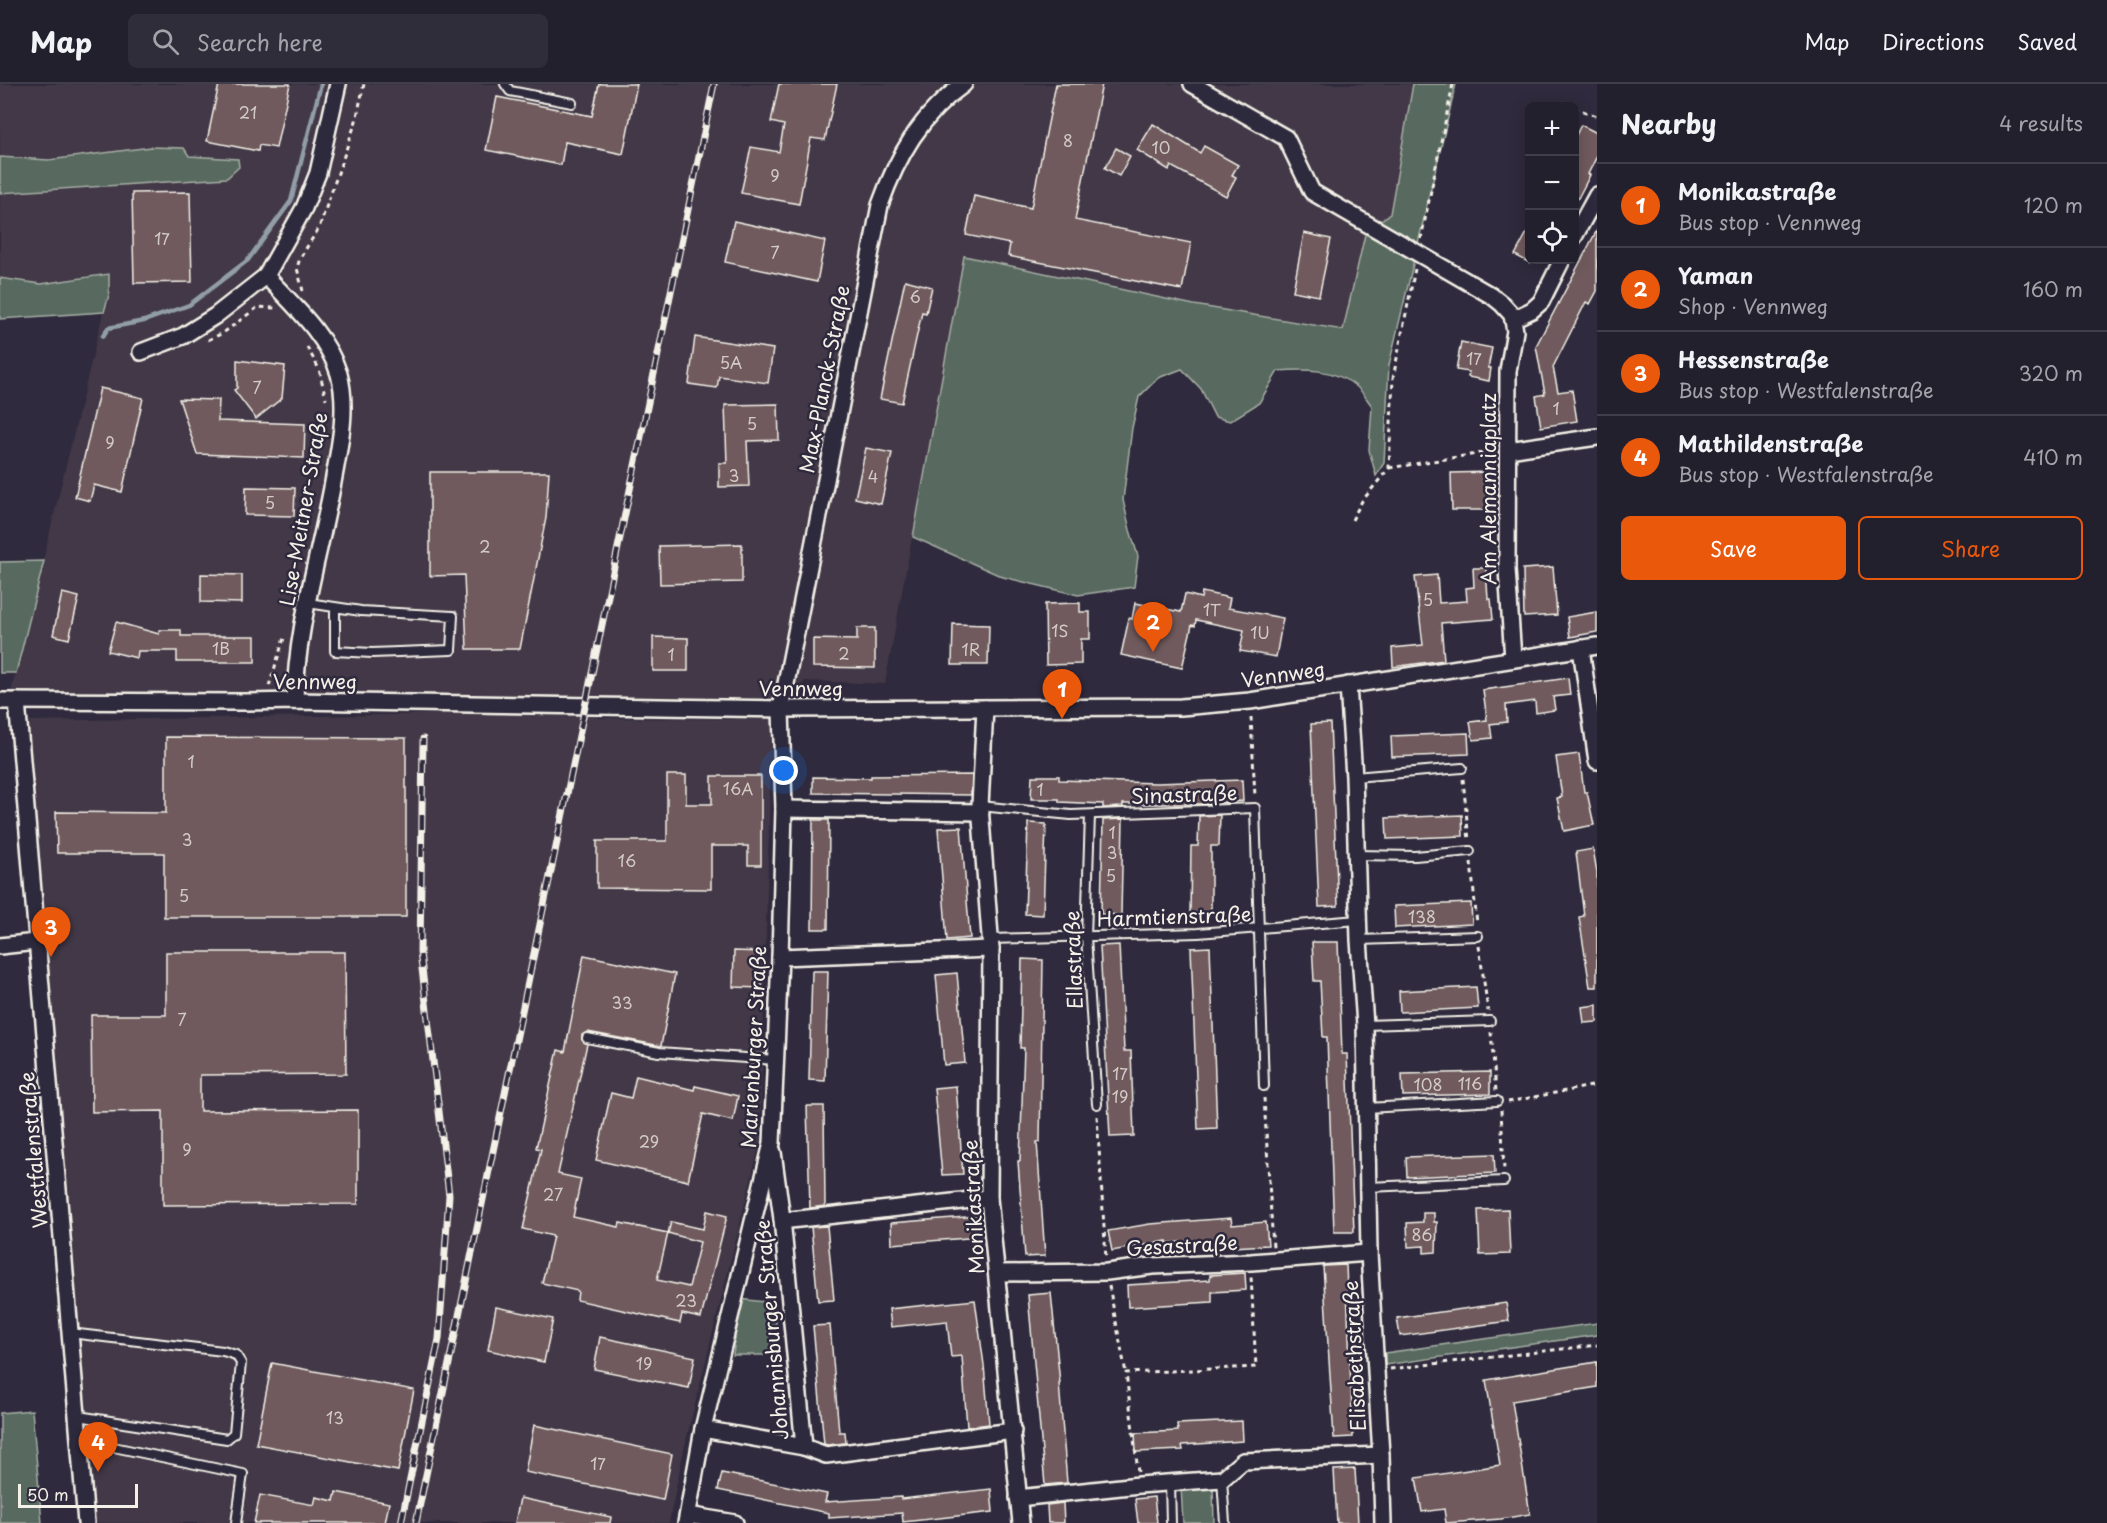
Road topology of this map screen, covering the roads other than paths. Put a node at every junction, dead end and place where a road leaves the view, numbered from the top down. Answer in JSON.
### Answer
{"nodes":[{"id":1,"x":338,"y":84,"type":"edge"},
{"id":2,"x":505,"y":84,"type":"edge"},
{"id":3,"x":964,"y":84,"type":"edge"},
{"id":4,"x":1192,"y":84,"type":"edge"},
{"id":5,"x":572,"y":103,"type":"dead end"},
{"id":6,"x":1597,"y":195,"type":"edge"},
{"id":7,"x":1579,"y":229,"type":"edge"},
{"id":8,"x":1560,"y":264,"type":"edge"},
{"id":9,"x":267,"y":276,"type":"junction"},
{"id":10,"x":1513,"y":319,"type":"junction"},
{"id":11,"x":141,"y":352,"type":"dead end"},
{"id":12,"x":1597,"y":437,"type":"edge"},
{"id":13,"x":1508,"y":450,"type":"junction"},
{"id":14,"x":308,"y":603,"type":"junction"},
{"id":15,"x":335,"y":608,"type":"junction"},
{"id":16,"x":1597,"y":646,"type":"edge"},
{"id":17,"x":1581,"y":648,"type":"junction"},
{"id":18,"x":1513,"y":659,"type":"junction"},
{"id":19,"x":1348,"y":686,"type":"junction"},
{"id":20,"x":0,"y":701,"type":"edge"},
{"id":21,"x":17,"y":701,"type":"junction"},
{"id":22,"x":295,"y":701,"type":"junction"},
{"id":23,"x":985,"y":708,"type":"junction"},
{"id":24,"x":781,"y":709,"type":"junction"},
{"id":25,"x":1597,"y":761,"type":"edge"},
{"id":26,"x":1462,"y":768,"type":"road end"},
{"id":27,"x":1354,"y":777,"type":"junction"},
{"id":28,"x":784,"y":809,"type":"junction"},
{"id":29,"x":981,"y":809,"type":"junction"},
{"id":30,"x":1089,"y":815,"type":"junction"},
{"id":31,"x":1470,"y":851,"type":"road end"},
{"id":32,"x":1357,"y":855,"type":"junction"},
{"id":33,"x":1358,"y":920,"type":"junction"},
{"id":34,"x":1260,"y":929,"type":"junction"},
{"id":35,"x":1478,"y":936,"type":"road end"},
{"id":36,"x":1086,"y":937,"type":"junction"},
{"id":37,"x":1359,"y":940,"type":"junction"},
{"id":38,"x":36,"y":942,"type":"junction"},
{"id":39,"x":991,"y":944,"type":"junction"},
{"id":40,"x":0,"y":946,"type":"edge"},
{"id":41,"x":780,"y":957,"type":"junction"},
{"id":42,"x":1490,"y":1021,"type":"road end"},
{"id":43,"x":1365,"y":1025,"type":"junction"},
{"id":44,"x":587,"y":1038,"type":"dead end"},
{"id":45,"x":776,"y":1060,"type":"junction"},
{"id":46,"x":1264,"y":1086,"type":"road end"},
{"id":47,"x":1497,"y":1101,"type":"road end"},
{"id":48,"x":1097,"y":1104,"type":"road end"},
{"id":49,"x":1366,"y":1108,"type":"junction"},
{"id":50,"x":772,"y":1143,"type":"junction"},
{"id":51,"x":1504,"y":1181,"type":"road end"},
{"id":52,"x":1368,"y":1187,"type":"junction"},
{"id":53,"x":989,"y":1198,"type":"junction"},
{"id":54,"x":782,"y":1219,"type":"junction"},
{"id":55,"x":1369,"y":1253,"type":"junction"},
{"id":56,"x":997,"y":1273,"type":"junction"},
{"id":57,"x":70,"y":1333,"type":"junction"},
{"id":58,"x":78,"y":1416,"type":"junction"},
{"id":59,"x":703,"y":1429,"type":"junction"},
{"id":60,"x":1013,"y":1431,"type":"junction"},
{"id":61,"x":80,"y":1440,"type":"junction"},
{"id":62,"x":804,"y":1448,"type":"junction"},
{"id":63,"x":1381,"y":1455,"type":"junction"},
{"id":64,"x":1222,"y":1479,"type":"junction"},
{"id":65,"x":1170,"y":1483,"type":"junction"},
{"id":66,"x":1018,"y":1498,"type":"junction"},
{"id":67,"x":687,"y":1519,"type":"edge"},
{"id":68,"x":87,"y":1523,"type":"edge"},
{"id":69,"x":236,"y":1523,"type":"edge"},
{"id":70,"x":735,"y":1523,"type":"edge"},
{"id":71,"x":1021,"y":1523,"type":"edge"},
{"id":72,"x":1171,"y":1523,"type":"edge"},
{"id":73,"x":1225,"y":1523,"type":"edge"},
{"id":74,"x":1383,"y":1523,"type":"edge"}],
"edges":[{"from":1,"to":9,"type":"street"},
{"from":2,"to":5,"type":"lane"},
{"from":3,"to":24,"type":"street","name":"Max-Planck-Straße"},
{"from":4,"to":10,"type":"street"},
{"from":6,"to":7,"type":"street"},
{"from":8,"to":10,"type":"street"},
{"from":9,"to":11,"type":"street"},
{"from":9,"to":14,"type":"street","name":"Lise-Meitner-Straße"},
{"from":10,"to":13,"type":"street","name":"Am Alemanniaplatz"},
{"from":12,"to":13,"type":"street"},
{"from":13,"to":18,"type":"street","name":"Am Alemanniaplatz"},
{"from":14,"to":15,"type":"lane"},
{"from":14,"to":22,"type":"street","name":"Lise-Meitner-Straße"},
{"from":15,"to":15,"type":"lane"},
{"from":16,"to":17,"type":"street","name":"Vennweg"},
{"from":17,"to":18,"type":"street","name":"Vennweg"},
{"from":17,"to":25,"type":"street"},
{"from":18,"to":19,"type":"street","name":"Vennweg"},
{"from":19,"to":23,"type":"street","name":"Vennweg"},
{"from":19,"to":27,"type":"street","name":"Elisabethstraße"},
{"from":20,"to":21,"type":"street","name":"Vennweg"},
{"from":21,"to":22,"type":"street","name":"Vennweg"},
{"from":21,"to":38,"type":"street","name":"Westfalenstraße"},
{"from":22,"to":24,"type":"street","name":"Vennweg"},
{"from":23,"to":24,"type":"street","name":"Vennweg"},
{"from":23,"to":29,"type":"street","name":"Monikastraße"},
{"from":24,"to":28,"type":"street","name":"Marienburger Straße"},
{"from":26,"to":27,"type":"lane"},
{"from":27,"to":32,"type":"street","name":"Elisabethstraße"},
{"from":28,"to":29,"type":"street"},
{"from":28,"to":41,"type":"street","name":"Marienburger Straße"},
{"from":29,"to":30,"type":"lane","name":"Sinastraße"},
{"from":29,"to":39,"type":"street","name":"Monikastraße"},
{"from":30,"to":34,"type":"lane","name":"Sinastraße"},
{"from":30,"to":36,"type":"lane","name":"Ellastraße"},
{"from":31,"to":32,"type":"lane"},
{"from":32,"to":33,"type":"street","name":"Elisabethstraße"},
{"from":33,"to":34,"type":"lane","name":"Harmtienstraße"},
{"from":33,"to":37,"type":"street","name":"Elisabethstraße"},
{"from":34,"to":36,"type":"lane","name":"Harmtienstraße"},
{"from":34,"to":46,"type":"lane","name":"Sinastraße"},
{"from":35,"to":37,"type":"lane"},
{"from":36,"to":39,"type":"lane","name":"Harmtienstraße"},
{"from":36,"to":48,"type":"lane","name":"Ellastraße"},
{"from":37,"to":43,"type":"street","name":"Elisabethstraße"},
{"from":38,"to":40,"type":"street"},
{"from":38,"to":57,"type":"street","name":"Westfalenstraße"},
{"from":39,"to":41,"type":"street"},
{"from":39,"to":53,"type":"street","name":"Monikastraße"},
{"from":41,"to":45,"type":"street","name":"Marienburger Straße"},
{"from":42,"to":43,"type":"lane"},
{"from":43,"to":49,"type":"street","name":"Elisabethstraße"},
{"from":44,"to":45,"type":"lane"},
{"from":45,"to":50,"type":"street","name":"Marienburger Straße"},
{"from":47,"to":49,"type":"lane"},
{"from":49,"to":52,"type":"street","name":"Elisabethstraße"},
{"from":50,"to":54,"type":"street","name":"Johannisburger Straße"},
{"from":50,"to":59,"type":"street","name":"Marienburger Straße"},
{"from":51,"to":52,"type":"lane"},
{"from":52,"to":55,"type":"street","name":"Elisabethstraße"},
{"from":53,"to":54,"type":"street"},
{"from":53,"to":56,"type":"street","name":"Monikastraße"},
{"from":54,"to":62,"type":"street","name":"Johannisburger Straße"},
{"from":55,"to":56,"type":"street","name":"Gesastraße"},
{"from":55,"to":63,"type":"street","name":"Elisabethstraße"},
{"from":56,"to":60,"type":"street","name":"Monikastraße"},
{"from":57,"to":58,"type":"street","name":"Westfalenstraße"},
{"from":57,"to":58,"type":"lane"},
{"from":58,"to":61,"type":"street","name":"Westfalenstraße"},
{"from":59,"to":62,"type":"street","name":"Johannisburger Straße"},
{"from":59,"to":67,"type":"street","name":"Marienburger Straße"},
{"from":60,"to":62,"type":"street"},
{"from":60,"to":66,"type":"street","name":"Monikastraße"},
{"from":61,"to":68,"type":"street","name":"Westfalenstraße"},
{"from":61,"to":69,"type":"lane"},
{"from":63,"to":64,"type":"street"},
{"from":63,"to":74,"type":"street","name":"Elisabethstraße"},
{"from":64,"to":65,"type":"street"},
{"from":64,"to":73,"type":"lane"},
{"from":65,"to":66,"type":"street"},
{"from":65,"to":72,"type":"lane"},
{"from":66,"to":71,"type":"street","name":"Monikastraße"},
{"from":67,"to":70,"type":"street"}]}
